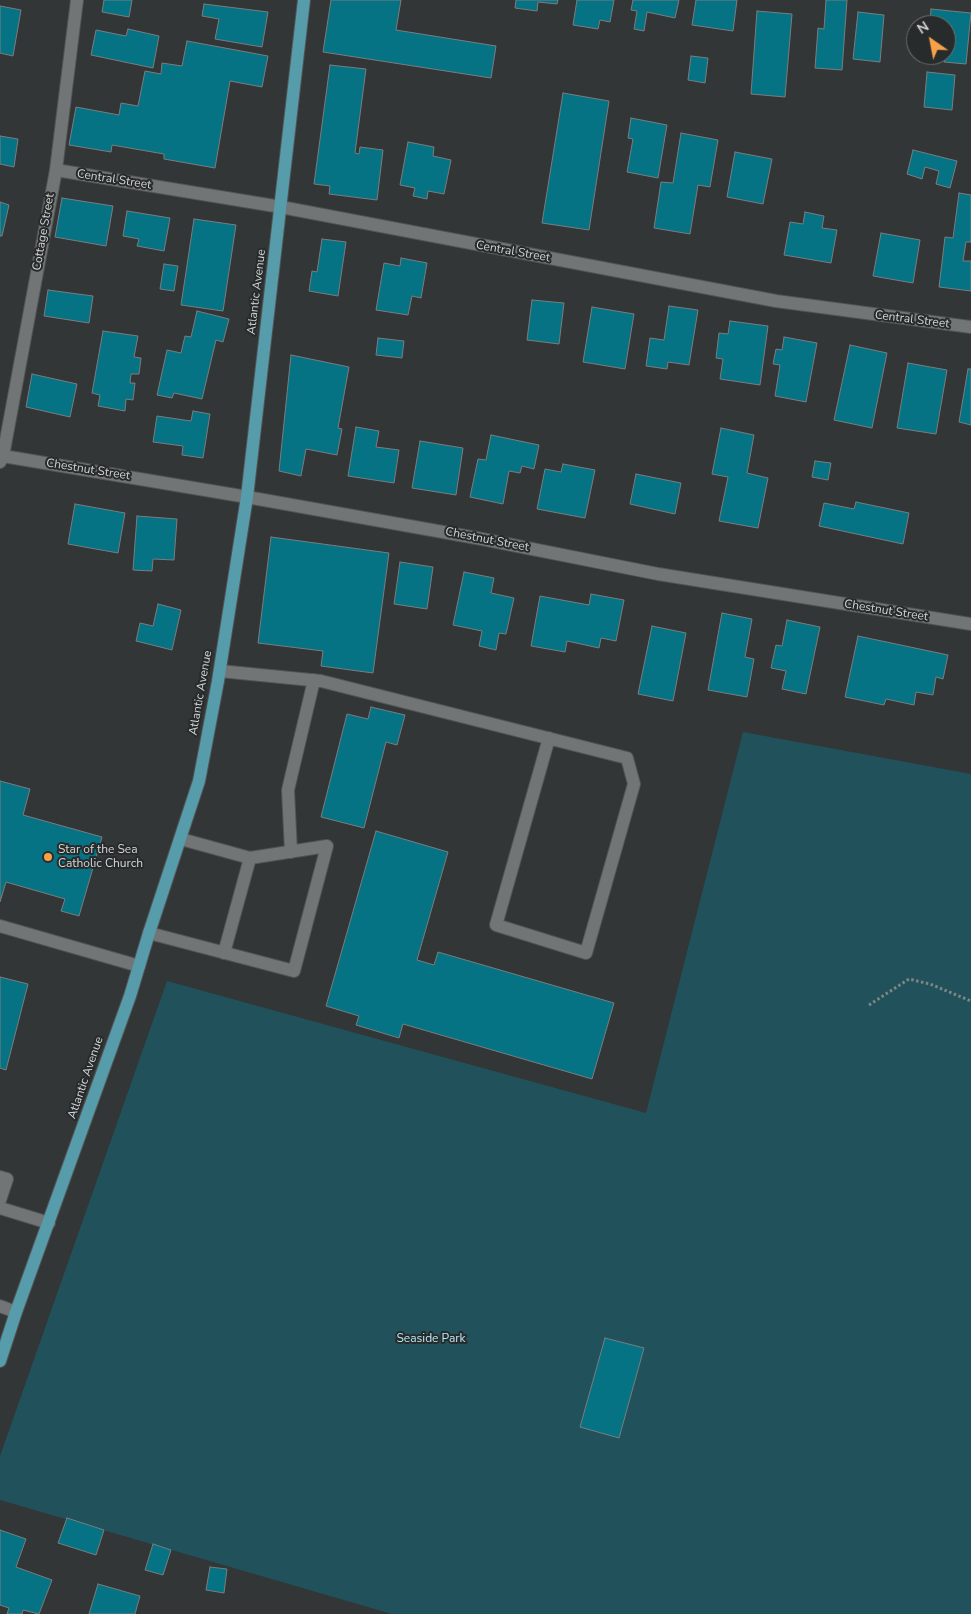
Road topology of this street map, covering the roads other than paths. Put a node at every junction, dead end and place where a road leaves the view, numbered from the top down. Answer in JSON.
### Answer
{"nodes":[{"id":1,"x":77,"y":0,"type":"edge"},
{"id":2,"x":304,"y":0,"type":"edge"},
{"id":3,"x":56,"y":170,"type":"junction"},
{"id":4,"x":281,"y":207,"type":"junction"},
{"id":5,"x":971,"y":327,"type":"edge"},
{"id":6,"x":1,"y":459,"type":"edge"},
{"id":7,"x":247,"y":497,"type":"junction"},
{"id":8,"x":971,"y":624,"type":"edge"},
{"id":9,"x":220,"y":671,"type":"junction"},
{"id":10,"x":314,"y":680,"type":"junction"},
{"id":11,"x":549,"y":738,"type":"junction"},
{"id":12,"x":180,"y":839,"type":"junction"},
{"id":13,"x":291,"y":852,"type":"junction"},
{"id":14,"x":250,"y":858,"type":"junction"},
{"id":15,"x":0,"y":926,"type":"edge"},
{"id":16,"x":149,"y":933,"type":"junction"},
{"id":17,"x":224,"y":953,"type":"junction"},
{"id":18,"x":139,"y":966,"type":"junction"},
{"id":19,"x":0,"y":1177,"type":"edge"},
{"id":20,"x":0,"y":1200,"type":"edge"},
{"id":21,"x":0,"y":1208,"type":"edge"},
{"id":22,"x":49,"y":1223,"type":"junction"},
{"id":23,"x":0,"y":1306,"type":"edge"},
{"id":24,"x":16,"y":1312,"type":"junction"},
{"id":25,"x":0,"y":1361,"type":"edge"}],
"edges":[{"from":1,"to":3,"type":"street","name":"Cottage Street"},
{"from":2,"to":4,"type":"main road","name":"Atlantic Avenue"},
{"from":3,"to":4,"type":"street","name":"Central Street"},
{"from":3,"to":6,"type":"street","name":"Cottage Street"},
{"from":4,"to":5,"type":"street","name":"Central Street"},
{"from":4,"to":7,"type":"main road","name":"Atlantic Avenue"},
{"from":6,"to":7,"type":"street","name":"Chestnut Street"},
{"from":7,"to":8,"type":"street","name":"Chestnut Street"},
{"from":7,"to":9,"type":"main road","name":"Atlantic Avenue"},
{"from":9,"to":10,"type":"street"},
{"from":9,"to":12,"type":"main road","name":"Atlantic Avenue"},
{"from":10,"to":11,"type":"street"},
{"from":10,"to":13,"type":"street"},
{"from":11,"to":11,"type":"street"},
{"from":12,"to":14,"type":"street"},
{"from":12,"to":16,"type":"main road","name":"Atlantic Avenue"},
{"from":13,"to":14,"type":"street"},
{"from":13,"to":17,"type":"street"},
{"from":14,"to":17,"type":"street"},
{"from":15,"to":18,"type":"street"},
{"from":16,"to":17,"type":"street"},
{"from":16,"to":18,"type":"main road","name":"Atlantic Avenue"},
{"from":18,"to":22,"type":"main road","name":"Atlantic Avenue"},
{"from":19,"to":20,"type":"street"},
{"from":21,"to":22,"type":"street"},
{"from":22,"to":24,"type":"main road","name":"Atlantic Avenue"},
{"from":23,"to":24,"type":"street"},
{"from":24,"to":25,"type":"main road","name":"Atlantic Avenue"}]}
